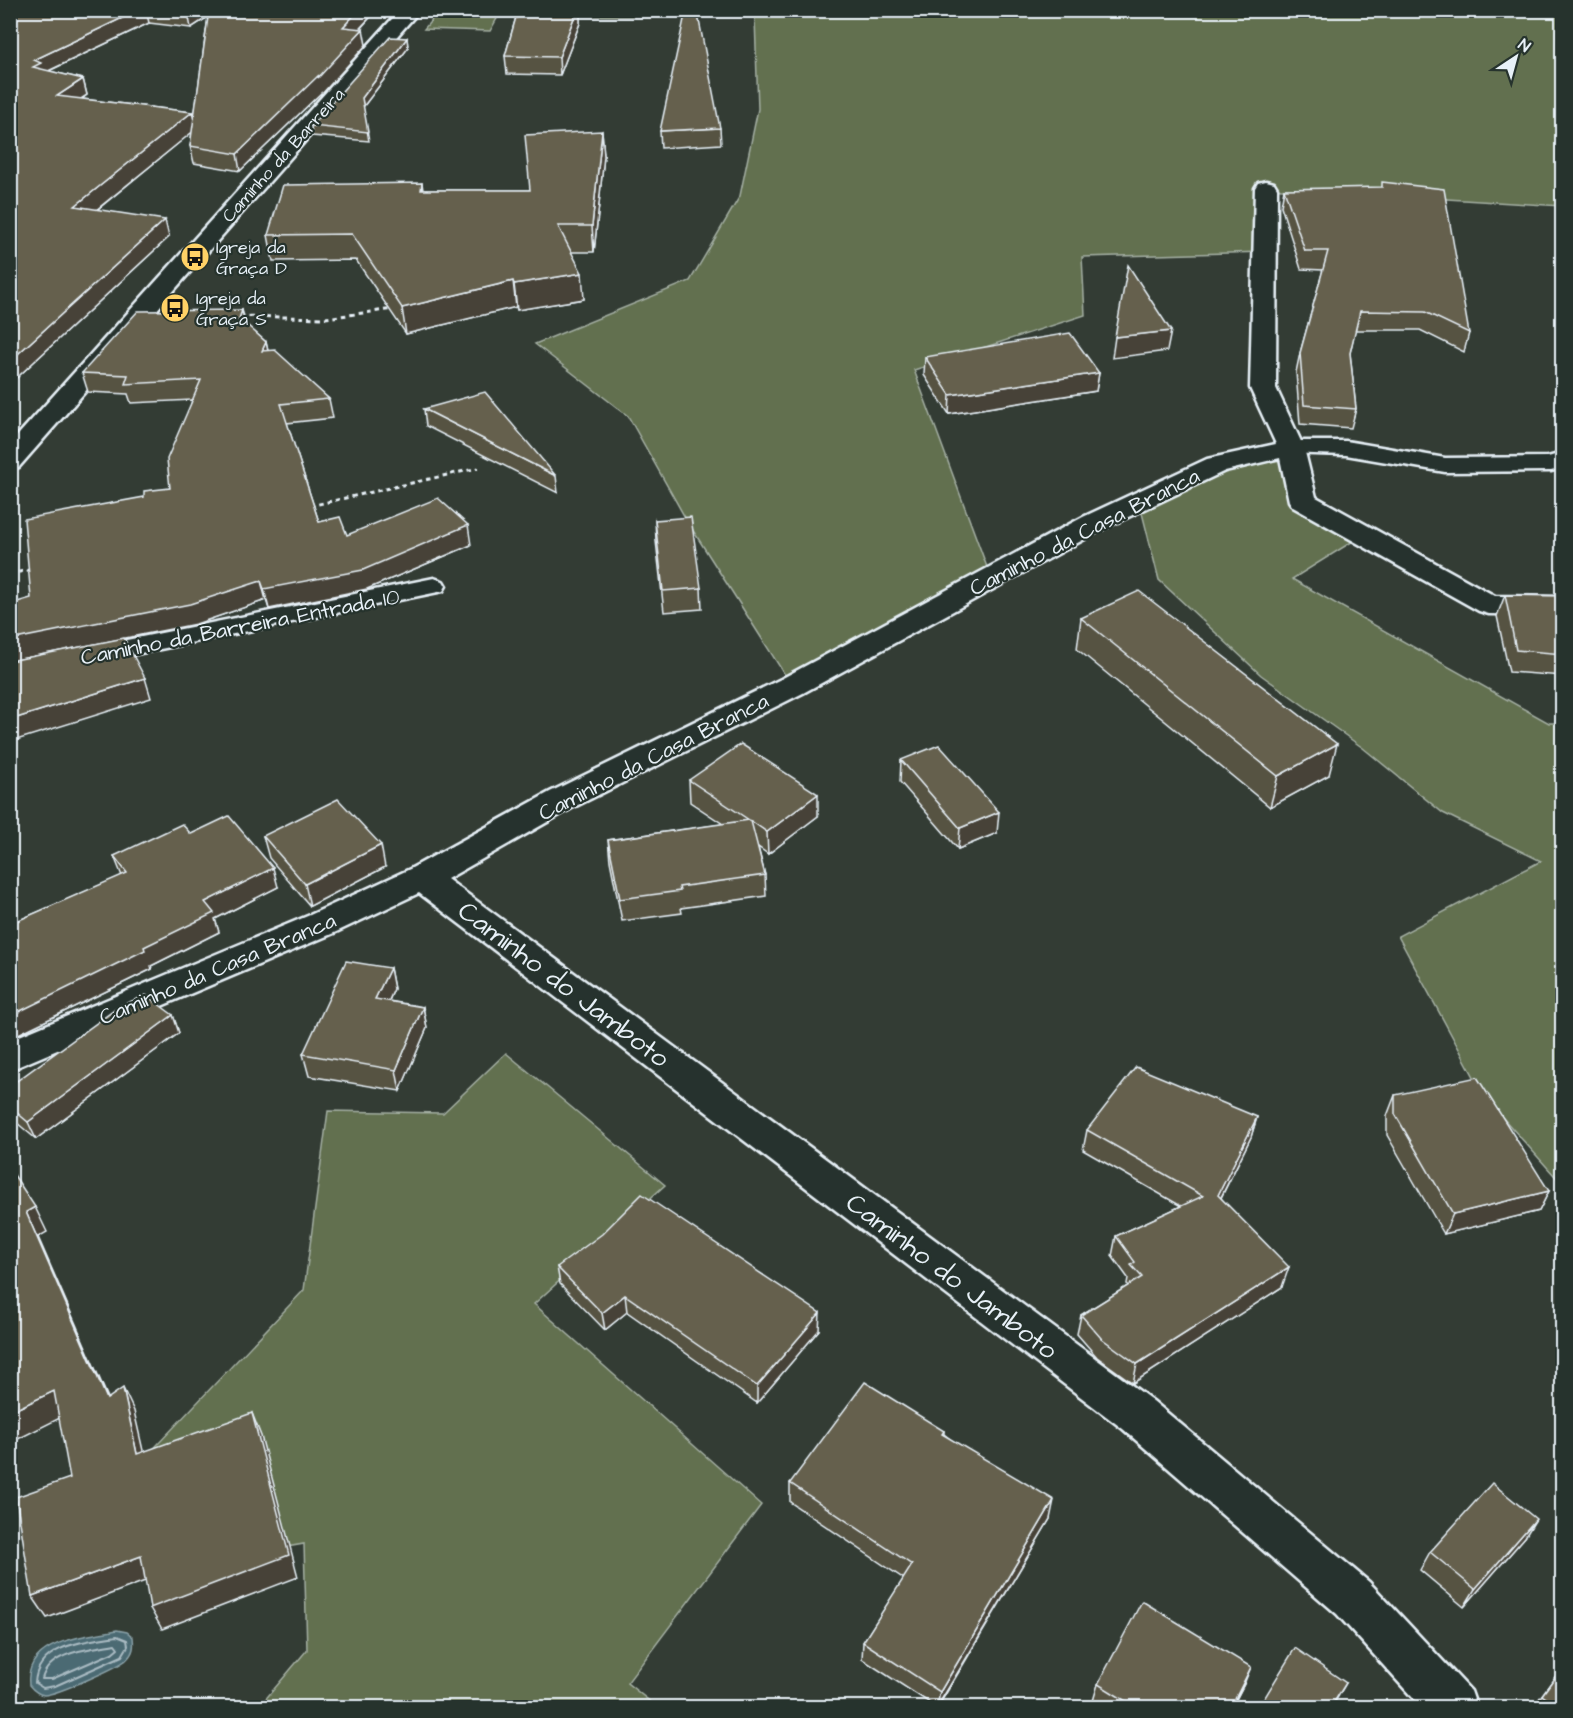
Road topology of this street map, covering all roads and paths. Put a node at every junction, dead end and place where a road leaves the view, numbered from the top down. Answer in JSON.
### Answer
{"nodes":[{"id":1,"x":411,"y":10,"type":"edge"},
{"id":2,"x":1266,"y":188,"type":"dead end"},
{"id":3,"x":395,"y":309,"type":"edge"},
{"id":4,"x":233,"y":316,"type":"edge"},
{"id":5,"x":1291,"y":448,"type":"junction"},
{"id":6,"x":1563,"y":460,"type":"edge"},
{"id":7,"x":10,"y":461,"type":"edge"},
{"id":8,"x":478,"y":468,"type":"dead end"},
{"id":9,"x":306,"y":507,"type":"edge"},
{"id":10,"x":33,"y":569,"type":"edge"},
{"id":11,"x":10,"y":574,"type":"edge"},
{"id":12,"x":434,"y":586,"type":"dead end"},
{"id":13,"x":1563,"y":606,"type":"edge"},
{"id":14,"x":68,"y":660,"type":"edge"},
{"id":15,"x":422,"y":878,"type":"junction"},
{"id":16,"x":10,"y":1056,"type":"edge"},
{"id":17,"x":1454,"y":1707,"type":"edge"}],
"edges":[{"from":1,"to":7,"type":"street","name":"Caminho da Barreira"},
{"from":2,"to":5,"type":"street"},
{"from":3,"to":4,"type":"path"},
{"from":5,"to":6,"type":"lane"},
{"from":5,"to":13,"type":"street"},
{"from":5,"to":15,"type":"street","name":"Caminho da Casa Branca"},
{"from":8,"to":9,"type":"path"},
{"from":10,"to":11,"type":"path"},
{"from":12,"to":14,"type":"lane","name":"Caminho da Barreira Entrada 10"},
{"from":15,"to":16,"type":"street","name":"Caminho da Casa Branca"},
{"from":15,"to":17,"type":"street","name":"Caminho do Jamboto"}]}
